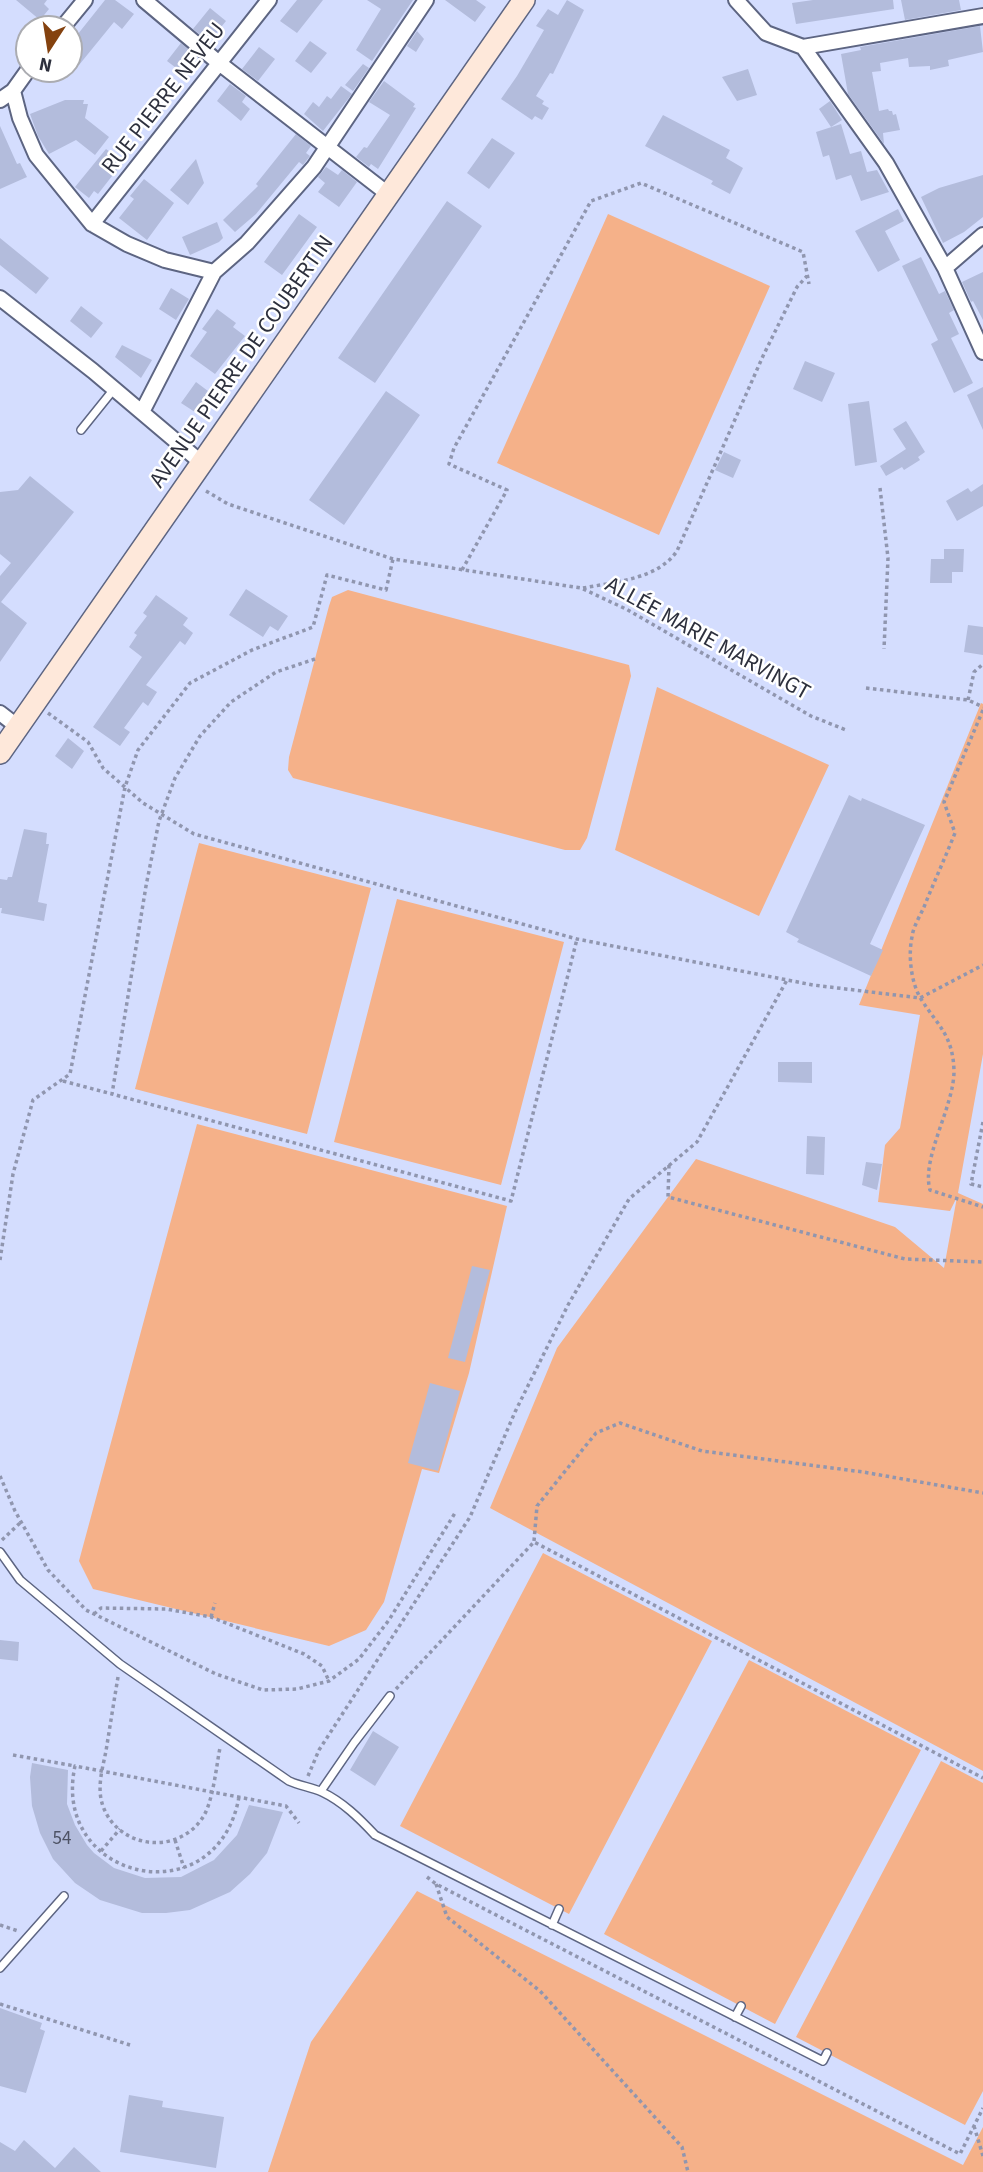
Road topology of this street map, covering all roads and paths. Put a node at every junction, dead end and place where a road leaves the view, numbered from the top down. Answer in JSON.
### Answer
{"nodes":[{"id":1,"x":85,"y":0,"type":"edge"},
{"id":2,"x":144,"y":0,"type":"edge"},
{"id":3,"x":269,"y":0,"type":"edge"},
{"id":4,"x":426,"y":0,"type":"edge"},
{"id":5,"x":524,"y":0,"type":"edge"},
{"id":6,"x":736,"y":0,"type":"edge"},
{"id":7,"x":74,"y":14,"type":"edge"},
{"id":8,"x":983,"y":16,"type":"edge"},
{"id":9,"x":803,"y":47,"type":"junction"},
{"id":10,"x":219,"y":63,"type":"junction"},
{"id":11,"x":18,"y":84,"type":"edge"},
{"id":12,"x":13,"y":91,"type":"junction"},
{"id":13,"x":0,"y":100,"type":"edge"},
{"id":14,"x":327,"y":148,"type":"junction"},
{"id":15,"x":388,"y":194,"type":"junction"},
{"id":16,"x":92,"y":224,"type":"junction"},
{"id":17,"x":983,"y":236,"type":"edge"},
{"id":18,"x":945,"y":268,"type":"junction"},
{"id":19,"x":214,"y":272,"type":"junction"},
{"id":20,"x":808,"y":275,"type":"junction"},
{"id":21,"x":809,"y":284,"type":"dead end"},
{"id":22,"x":0,"y":298,"type":"edge"},
{"id":23,"x":983,"y":352,"type":"edge"},
{"id":24,"x":114,"y":389,"type":"junction"},
{"id":25,"x":142,"y":412,"type":"junction"},
{"id":26,"x":82,"y":430,"type":"dead end"},
{"id":27,"x":203,"y":464,"type":"junction"},
{"id":28,"x":190,"y":482,"type":"junction"},
{"id":29,"x":880,"y":488,"type":"dead end"},
{"id":30,"x":393,"y":559,"type":"junction"},
{"id":31,"x":462,"y":570,"type":"junction"},
{"id":32,"x":581,"y":588,"type":"junction"},
{"id":33,"x":884,"y":649,"type":"dead end"},
{"id":34,"x":315,"y":659,"type":"dead end"},
{"id":35,"x":983,"y":664,"type":"edge"},
{"id":36,"x":866,"y":688,"type":"dead end"},
{"id":37,"x":968,"y":700,"type":"junction"},
{"id":38,"x":35,"y":703,"type":"junction"},
{"id":39,"x":983,"y":708,"type":"edge"},
{"id":40,"x":0,"y":713,"type":"edge"},
{"id":41,"x":18,"y":727,"type":"junction"},
{"id":42,"x":846,"y":730,"type":"dead end"},
{"id":43,"x":0,"y":752,"type":"edge"},
{"id":44,"x":125,"y":787,"type":"junction"},
{"id":45,"x":162,"y":815,"type":"junction"},
{"id":46,"x":578,"y":939,"type":"junction"},
{"id":47,"x":983,"y":965,"type":"edge"},
{"id":48,"x":787,"y":980,"type":"junction"},
{"id":49,"x":920,"y":998,"type":"junction"},
{"id":50,"x":63,"y":1081,"type":"junction"},
{"id":51,"x":112,"y":1094,"type":"junction"},
{"id":52,"x":983,"y":1122,"type":"edge"},
{"id":53,"x":669,"y":1165,"type":"junction"},
{"id":54,"x":983,"y":1187,"type":"edge"},
{"id":55,"x":983,"y":1207,"type":"edge"},
{"id":56,"x":0,"y":1260,"type":"edge"},
{"id":57,"x":983,"y":1262,"type":"edge"},
{"id":58,"x":0,"y":1476,"type":"edge"},
{"id":59,"x":983,"y":1493,"type":"edge"},
{"id":60,"x":455,"y":1513,"type":"dead end"},
{"id":61,"x":21,"y":1522,"type":"junction"},
{"id":62,"x":0,"y":1542,"type":"edge"},
{"id":63,"x":534,"y":1542,"type":"junction"},
{"id":64,"x":0,"y":1552,"type":"edge"},
{"id":65,"x":215,"y":1603,"type":"dead end"},
{"id":66,"x":94,"y":1615,"type":"junction"},
{"id":67,"x":211,"y":1617,"type":"junction"},
{"id":68,"x":120,"y":1664,"type":"junction"},
{"id":69,"x":329,"y":1681,"type":"junction"},
{"id":70,"x":390,"y":1696,"type":"joint"},
{"id":71,"x":222,"y":1735,"type":"junction"},
{"id":72,"x":13,"y":1755,"type":"dead end"},
{"id":73,"x":75,"y":1766,"type":"junction"},
{"id":74,"x":103,"y":1772,"type":"junction"},
{"id":75,"x":983,"y":1778,"type":"edge"},
{"id":76,"x":303,"y":1787,"type":"junction"},
{"id":77,"x":210,"y":1791,"type":"junction"},
{"id":78,"x":321,"y":1791,"type":"junction"},
{"id":79,"x":239,"y":1797,"type":"junction"},
{"id":80,"x":299,"y":1822,"type":"dead end"},
{"id":81,"x":120,"y":1829,"type":"junction"},
{"id":82,"x":175,"y":1840,"type":"junction"},
{"id":83,"x":100,"y":1851,"type":"junction"},
{"id":84,"x":184,"y":1868,"type":"junction"},
{"id":85,"x":423,"y":1873,"type":"dead end"},
{"id":86,"x":436,"y":1884,"type":"junction"},
{"id":87,"x":64,"y":1896,"type":"dead end"},
{"id":88,"x":559,"y":1909,"type":"dead end"},
{"id":89,"x":0,"y":1925,"type":"edge"},
{"id":90,"x":552,"y":1925,"type":"junction"},
{"id":91,"x":30,"y":1934,"type":"junction"},
{"id":92,"x":0,"y":1968,"type":"edge"},
{"id":93,"x":0,"y":2004,"type":"edge"},
{"id":94,"x":741,"y":2006,"type":"dead end"},
{"id":95,"x":735,"y":2017,"type":"junction"},
{"id":96,"x":130,"y":2045,"type":"dead end"},
{"id":97,"x":827,"y":2053,"type":"dead end"},
{"id":98,"x":983,"y":2108,"type":"edge"},
{"id":99,"x":974,"y":2126,"type":"junction"},
{"id":100,"x":983,"y":2156,"type":"edge"},
{"id":101,"x":688,"y":2172,"type":"edge"}],
"edges":[{"from":1,"to":7,"type":"street"},
{"from":2,"to":10,"type":"street"},
{"from":3,"to":10,"type":"street","name":"RUE PIERRE NEVEU"},
{"from":4,"to":14,"type":"street"},
{"from":5,"to":15,"type":"street","name":"AVENUE PIERRE DE COUBERTIN"},
{"from":6,"to":9,"type":"street"},
{"from":8,"to":9,"type":"street"},
{"from":9,"to":18,"type":"street"},
{"from":10,"to":14,"type":"street"},
{"from":10,"to":16,"type":"street","name":"RUE PIERRE NEVEU"},
{"from":11,"to":12,"type":"street"},
{"from":12,"to":13,"type":"street"},
{"from":12,"to":16,"type":"street"},
{"from":14,"to":15,"type":"street"},
{"from":14,"to":19,"type":"street"},
{"from":15,"to":27,"type":"street","name":"AVENUE PIERRE DE COUBERTIN"},
{"from":16,"to":19,"type":"street"},
{"from":17,"to":18,"type":"street"},
{"from":18,"to":23,"type":"street"},
{"from":19,"to":25,"type":"street"},
{"from":20,"to":21,"type":"path"},
{"from":20,"to":31,"type":"path"},
{"from":20,"to":32,"type":"path"},
{"from":22,"to":24,"type":"street"},
{"from":24,"to":25,"type":"street"},
{"from":24,"to":26,"type":"lane"},
{"from":25,"to":27,"type":"street"},
{"from":27,"to":28,"type":"street","name":"AVENUE PIERRE DE COUBERTIN"},
{"from":28,"to":30,"type":"path","name":"ALLÉE MARIE MARVINGT"},
{"from":28,"to":38,"type":"street","name":"AVENUE PIERRE DE COUBERTIN"},
{"from":29,"to":33,"type":"path"},
{"from":30,"to":31,"type":"path","name":"ALLÉE MARIE MARVINGT"},
{"from":30,"to":44,"type":"path"},
{"from":31,"to":32,"type":"path","name":"ALLÉE MARIE MARVINGT"},
{"from":32,"to":42,"type":"path","name":"ALLÉE MARIE MARVINGT"},
{"from":34,"to":45,"type":"path"},
{"from":35,"to":37,"type":"path"},
{"from":36,"to":37,"type":"path"},
{"from":37,"to":39,"type":"path"},
{"from":38,"to":41,"type":"street","name":"AVENUE PIERRE DE COUBERTIN"},
{"from":38,"to":44,"type":"path"},
{"from":39,"to":49,"type":"path"},
{"from":40,"to":41,"type":"street"},
{"from":41,"to":43,"type":"street","name":"AVENUE PIERRE DE COUBERTIN"},
{"from":44,"to":45,"type":"path"},
{"from":44,"to":50,"type":"path"},
{"from":45,"to":46,"type":"path"},
{"from":45,"to":51,"type":"path"},
{"from":46,"to":48,"type":"path"},
{"from":46,"to":51,"type":"path"},
{"from":47,"to":49,"type":"path"},
{"from":48,"to":49,"type":"path"},
{"from":48,"to":53,"type":"path"},
{"from":49,"to":55,"type":"path"},
{"from":50,"to":51,"type":"path"},
{"from":50,"to":56,"type":"path"},
{"from":52,"to":54,"type":"path"},
{"from":53,"to":57,"type":"path"},
{"from":53,"to":76,"type":"path"},
{"from":58,"to":61,"type":"path"},
{"from":59,"to":63,"type":"path"},
{"from":60,"to":69,"type":"path"},
{"from":61,"to":62,"type":"path"},
{"from":61,"to":66,"type":"path"},
{"from":63,"to":70,"type":"path"},
{"from":63,"to":75,"type":"path"},
{"from":64,"to":68,"type":"lane"},
{"from":65,"to":67,"type":"path"},
{"from":66,"to":67,"type":"path"},
{"from":66,"to":69,"type":"path"},
{"from":67,"to":69,"type":"path"},
{"from":68,"to":71,"type":"lane"},
{"from":68,"to":74,"type":"path"},
{"from":70,"to":78,"type":"lane"},
{"from":71,"to":76,"type":"lane"},
{"from":71,"to":77,"type":"path"},
{"from":72,"to":73,"type":"path"},
{"from":73,"to":74,"type":"path"},
{"from":73,"to":83,"type":"path"},
{"from":74,"to":77,"type":"path"},
{"from":74,"to":81,"type":"path"},
{"from":76,"to":78,"type":"lane"},
{"from":77,"to":79,"type":"path"},
{"from":77,"to":82,"type":"path"},
{"from":78,"to":90,"type":"lane"},
{"from":79,"to":80,"type":"path"},
{"from":79,"to":84,"type":"path"},
{"from":81,"to":82,"type":"path"},
{"from":81,"to":83,"type":"path"},
{"from":82,"to":84,"type":"path"},
{"from":83,"to":84,"type":"path"},
{"from":85,"to":86,"type":"path"},
{"from":86,"to":99,"type":"path"},
{"from":86,"to":101,"type":"path"},
{"from":87,"to":91,"type":"lane"},
{"from":88,"to":90,"type":"lane"},
{"from":89,"to":91,"type":"path"},
{"from":90,"to":95,"type":"lane"},
{"from":91,"to":92,"type":"lane"},
{"from":93,"to":96,"type":"path"},
{"from":94,"to":95,"type":"lane"},
{"from":95,"to":97,"type":"lane"},
{"from":98,"to":99,"type":"path"},
{"from":99,"to":100,"type":"path"}]}
